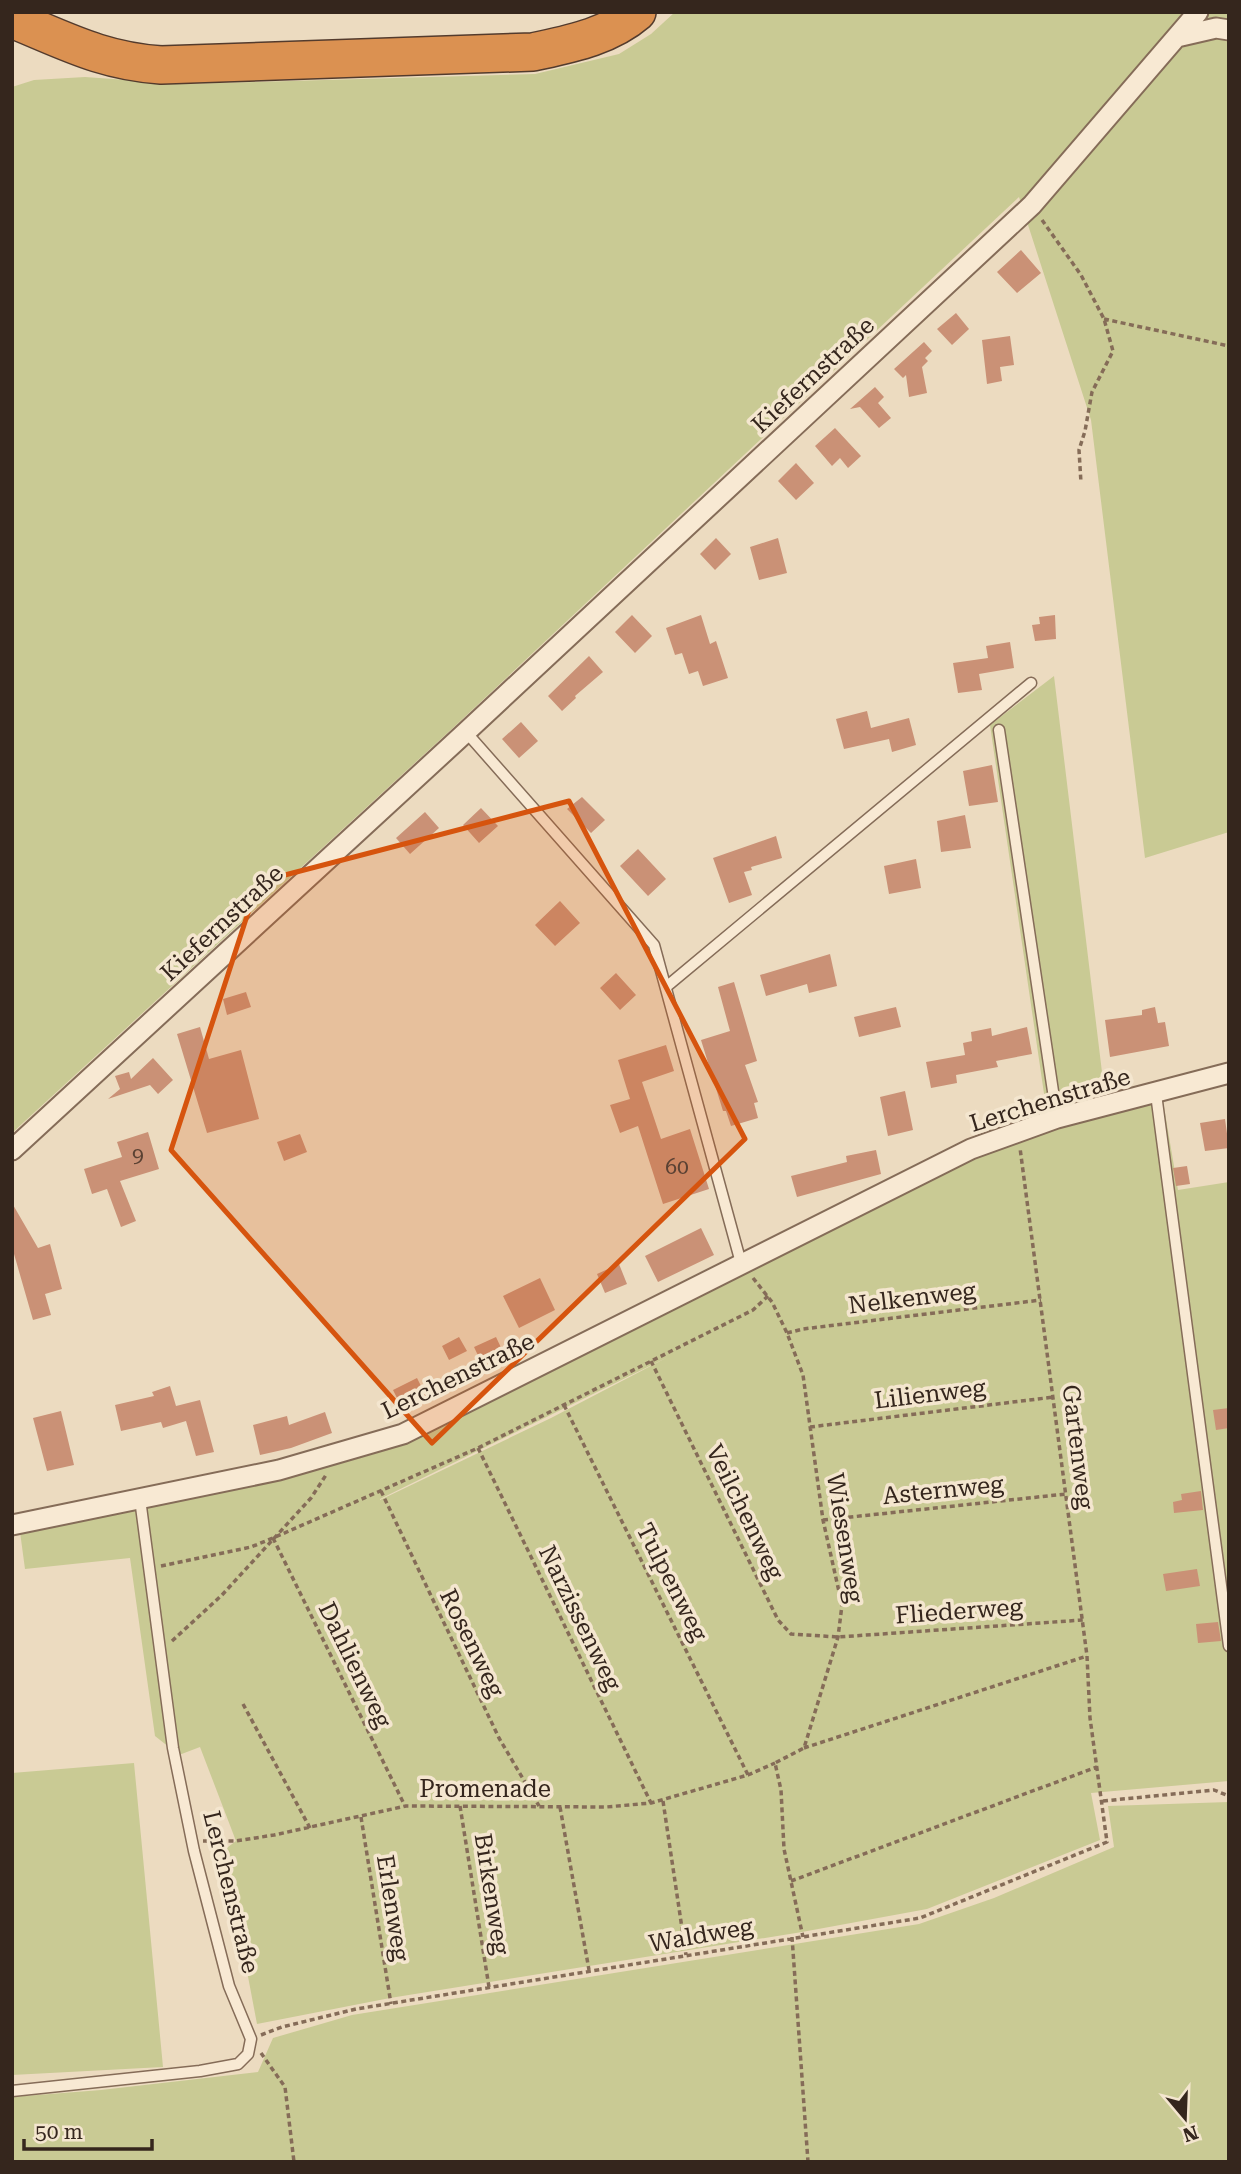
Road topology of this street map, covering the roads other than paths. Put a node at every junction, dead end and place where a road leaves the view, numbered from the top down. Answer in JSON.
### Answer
{"nodes":[{"id":1,"x":57,"y":12,"type":"edge"},
{"id":2,"x":598,"y":12,"type":"edge"},
{"id":3,"x":637,"y":12,"type":"edge"},
{"id":4,"x":1198,"y":12,"type":"edge"},
{"id":5,"x":15,"y":23,"type":"edge"},
{"id":6,"x":1229,"y":30,"type":"edge"},
{"id":7,"x":1177,"y":37,"type":"junction"},
{"id":8,"x":1031,"y":683,"type":"dead end"},
{"id":9,"x":999,"y":730,"type":"dead end"},
{"id":10,"x":466,"y":732,"type":"junction"},
{"id":11,"x":666,"y":988,"type":"junction"},
{"id":12,"x":1229,"y":1073,"type":"edge"},
{"id":13,"x":1156,"y":1094,"type":"junction"},
{"id":14,"x":1058,"y":1118,"type":"junction"},
{"id":15,"x":12,"y":1150,"type":"edge"},
{"id":16,"x":741,"y":1263,"type":"junction"},
{"id":17,"x":140,"y":1499,"type":"junction"},
{"id":18,"x":12,"y":1525,"type":"edge"},
{"id":19,"x":1229,"y":1646,"type":"edge"},
{"id":20,"x":12,"y":2091,"type":"edge"}],
"edges":[{"from":1,"to":2,"type":"highway"},
{"from":3,"to":5,"type":"highway"},
{"from":4,"to":7,"type":"street","name":"Kiefernstraße"},
{"from":6,"to":7,"type":"street"},
{"from":7,"to":10,"type":"street","name":"Kiefernstraße"},
{"from":8,"to":11,"type":"lane"},
{"from":9,"to":14,"type":"lane"},
{"from":10,"to":11,"type":"lane"},
{"from":10,"to":15,"type":"street","name":"Kiefernstraße"},
{"from":11,"to":16,"type":"lane"},
{"from":12,"to":13,"type":"street","name":"Lerchenstraße"},
{"from":13,"to":14,"type":"street","name":"Lerchenstraße"},
{"from":13,"to":19,"type":"lane"},
{"from":14,"to":16,"type":"street","name":"Lerchenstraße"},
{"from":16,"to":17,"type":"street","name":"Lerchenstraße"},
{"from":17,"to":18,"type":"street","name":"Lerchenstraße"},
{"from":17,"to":20,"type":"lane","name":"Lerchenstraße"}]}
